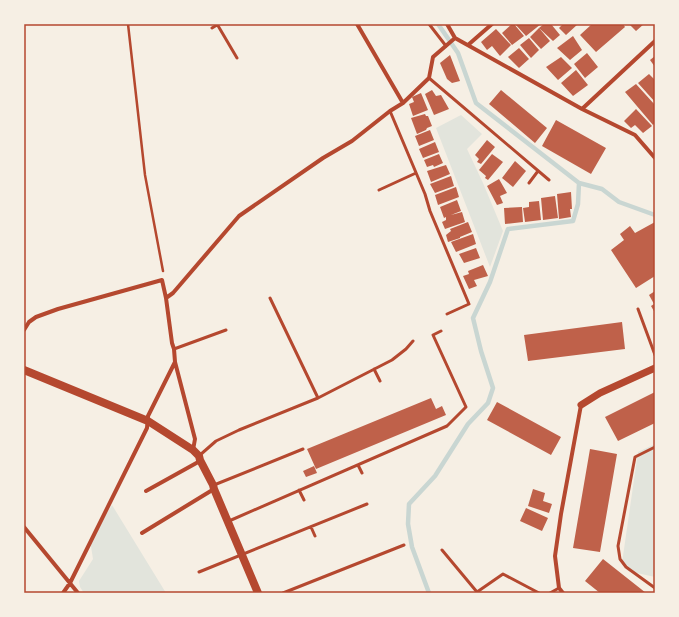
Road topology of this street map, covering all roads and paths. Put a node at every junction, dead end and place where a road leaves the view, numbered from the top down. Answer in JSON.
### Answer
{"nodes":[{"id":1,"x":128,"y":24,"type":"edge"},
{"id":2,"x":217,"y":24,"type":"edge"},
{"id":3,"x":357,"y":24,"type":"edge"},
{"id":4,"x":429,"y":24,"type":"edge"},
{"id":5,"x":446,"y":24,"type":"edge"},
{"id":6,"x":492,"y":24,"type":"edge"},
{"id":7,"x":212,"y":28,"type":"dead end"},
{"id":8,"x":455,"y":38,"type":"junction"},
{"id":9,"x":655,"y":41,"type":"edge"},
{"id":10,"x":468,"y":45,"type":"junction"},
{"id":11,"x":446,"y":46,"type":"junction"},
{"id":12,"x":237,"y":58,"type":"dead end"},
{"id":13,"x":430,"y":78,"type":"junction"},
{"id":14,"x":403,"y":103,"type":"junction"},
{"id":15,"x":582,"y":109,"type":"junction"},
{"id":16,"x":390,"y":111,"type":"junction"},
{"id":17,"x":655,"y":158,"type":"edge"},
{"id":18,"x":538,"y":171,"type":"junction"},
{"id":19,"x":416,"y":173,"type":"junction"},
{"id":20,"x":549,"y":180,"type":"dead end"},
{"id":21,"x":529,"y":183,"type":"dead end"},
{"id":22,"x":379,"y":190,"type":"dead end"},
{"id":23,"x":162,"y":280,"type":"junction"},
{"id":24,"x":166,"y":298,"type":"junction"},
{"id":25,"x":270,"y":298,"type":"dead end"},
{"id":26,"x":638,"y":310,"type":"dead end"},
{"id":27,"x":447,"y":314,"type":"dead end"},
{"id":28,"x":24,"y":330,"type":"edge"},
{"id":29,"x":226,"y":330,"type":"dead end"},
{"id":30,"x":441,"y":331,"type":"dead end"},
{"id":31,"x":413,"y":341,"type":"dead end"},
{"id":32,"x":174,"y":349,"type":"junction"},
{"id":33,"x":655,"y":355,"type":"edge"},
{"id":34,"x":175,"y":362,"type":"junction"},
{"id":35,"x":655,"y":368,"type":"edge"},
{"id":36,"x":374,"y":369,"type":"junction"},
{"id":37,"x":24,"y":370,"type":"edge"},
{"id":38,"x":380,"y":382,"type":"dead end"},
{"id":39,"x":318,"y":398,"type":"junction"},
{"id":40,"x":581,"y":405,"type":"joint"},
{"id":41,"x":148,"y":421,"type":"junction"},
{"id":42,"x":655,"y":447,"type":"edge"},
{"id":43,"x":303,"y":449,"type":"dead end"},
{"id":44,"x":198,"y":456,"type":"junction"},
{"id":45,"x":358,"y":465,"type":"junction"},
{"id":46,"x":362,"y":474,"type":"dead end"},
{"id":47,"x":213,"y":487,"type":"junction"},
{"id":48,"x":146,"y":490,"type":"dead end"},
{"id":49,"x":299,"y":490,"type":"junction"},
{"id":50,"x":304,"y":500,"type":"dead end"},
{"id":51,"x":367,"y":504,"type":"dead end"},
{"id":52,"x":227,"y":521,"type":"junction"},
{"id":53,"x":24,"y":527,"type":"edge"},
{"id":54,"x":311,"y":527,"type":"junction"},
{"id":55,"x":142,"y":533,"type":"dead end"},
{"id":56,"x":315,"y":536,"type":"dead end"},
{"id":57,"x":404,"y":546,"type":"dead end"},
{"id":58,"x":442,"y":550,"type":"dead end"},
{"id":59,"x":242,"y":554,"type":"junction"},
{"id":60,"x":199,"y":572,"type":"dead end"},
{"id":61,"x":70,"y":583,"type":"junction"},
{"id":62,"x":559,"y":588,"type":"junction"},
{"id":63,"x":655,"y":588,"type":"edge"},
{"id":64,"x":63,"y":593,"type":"edge"},
{"id":65,"x":78,"y":593,"type":"edge"},
{"id":66,"x":258,"y":593,"type":"edge"},
{"id":67,"x":283,"y":593,"type":"edge"},
{"id":68,"x":477,"y":593,"type":"edge"},
{"id":69,"x":539,"y":593,"type":"edge"},
{"id":70,"x":550,"y":593,"type":"edge"},
{"id":71,"x":563,"y":593,"type":"edge"}],
"edges":[{"from":1,"to":23,"type":"path"},
{"from":2,"to":7,"type":"lane"},
{"from":2,"to":12,"type":"lane"},
{"from":3,"to":14,"type":"street"},
{"from":4,"to":11,"type":"lane"},
{"from":5,"to":8,"type":"street"},
{"from":6,"to":10,"type":"street"},
{"from":8,"to":10,"type":"street"},
{"from":8,"to":11,"type":"street"},
{"from":9,"to":15,"type":"street"},
{"from":10,"to":15,"type":"street"},
{"from":11,"to":13,"type":"street"},
{"from":13,"to":14,"type":"street"},
{"from":13,"to":18,"type":"lane"},
{"from":14,"to":16,"type":"street"},
{"from":15,"to":17,"type":"street"},
{"from":16,"to":19,"type":"lane"},
{"from":16,"to":24,"type":"street"},
{"from":18,"to":20,"type":"lane"},
{"from":18,"to":21,"type":"lane"},
{"from":19,"to":22,"type":"lane"},
{"from":19,"to":27,"type":"lane"},
{"from":23,"to":24,"type":"street"},
{"from":23,"to":28,"type":"street"},
{"from":24,"to":32,"type":"street"},
{"from":25,"to":39,"type":"lane"},
{"from":26,"to":33,"type":"lane"},
{"from":29,"to":32,"type":"lane"},
{"from":30,"to":45,"type":"lane"},
{"from":31,"to":36,"type":"lane"},
{"from":32,"to":34,"type":"street"},
{"from":34,"to":41,"type":"street"},
{"from":34,"to":44,"type":"street"},
{"from":35,"to":40,"type":"street"},
{"from":36,"to":38,"type":"lane"},
{"from":36,"to":39,"type":"lane"},
{"from":37,"to":41,"type":"main road"},
{"from":39,"to":44,"type":"lane"},
{"from":40,"to":62,"type":"street"},
{"from":41,"to":44,"type":"main road"},
{"from":41,"to":61,"type":"street"},
{"from":42,"to":63,"type":"lane"},
{"from":43,"to":47,"type":"lane"},
{"from":44,"to":47,"type":"main road"},
{"from":44,"to":48,"type":"street"},
{"from":45,"to":46,"type":"lane"},
{"from":45,"to":49,"type":"lane"},
{"from":47,"to":52,"type":"main road"},
{"from":47,"to":55,"type":"street"},
{"from":49,"to":50,"type":"lane"},
{"from":49,"to":52,"type":"lane"},
{"from":51,"to":54,"type":"lane"},
{"from":52,"to":59,"type":"main road"},
{"from":53,"to":61,"type":"street"},
{"from":54,"to":56,"type":"lane"},
{"from":54,"to":59,"type":"lane"},
{"from":57,"to":67,"type":"lane"},
{"from":58,"to":68,"type":"lane"},
{"from":59,"to":60,"type":"lane"},
{"from":59,"to":66,"type":"main road"},
{"from":61,"to":64,"type":"street"},
{"from":61,"to":65,"type":"street"},
{"from":62,"to":70,"type":"lane"},
{"from":62,"to":71,"type":"street"},
{"from":68,"to":69,"type":"lane"}]}
